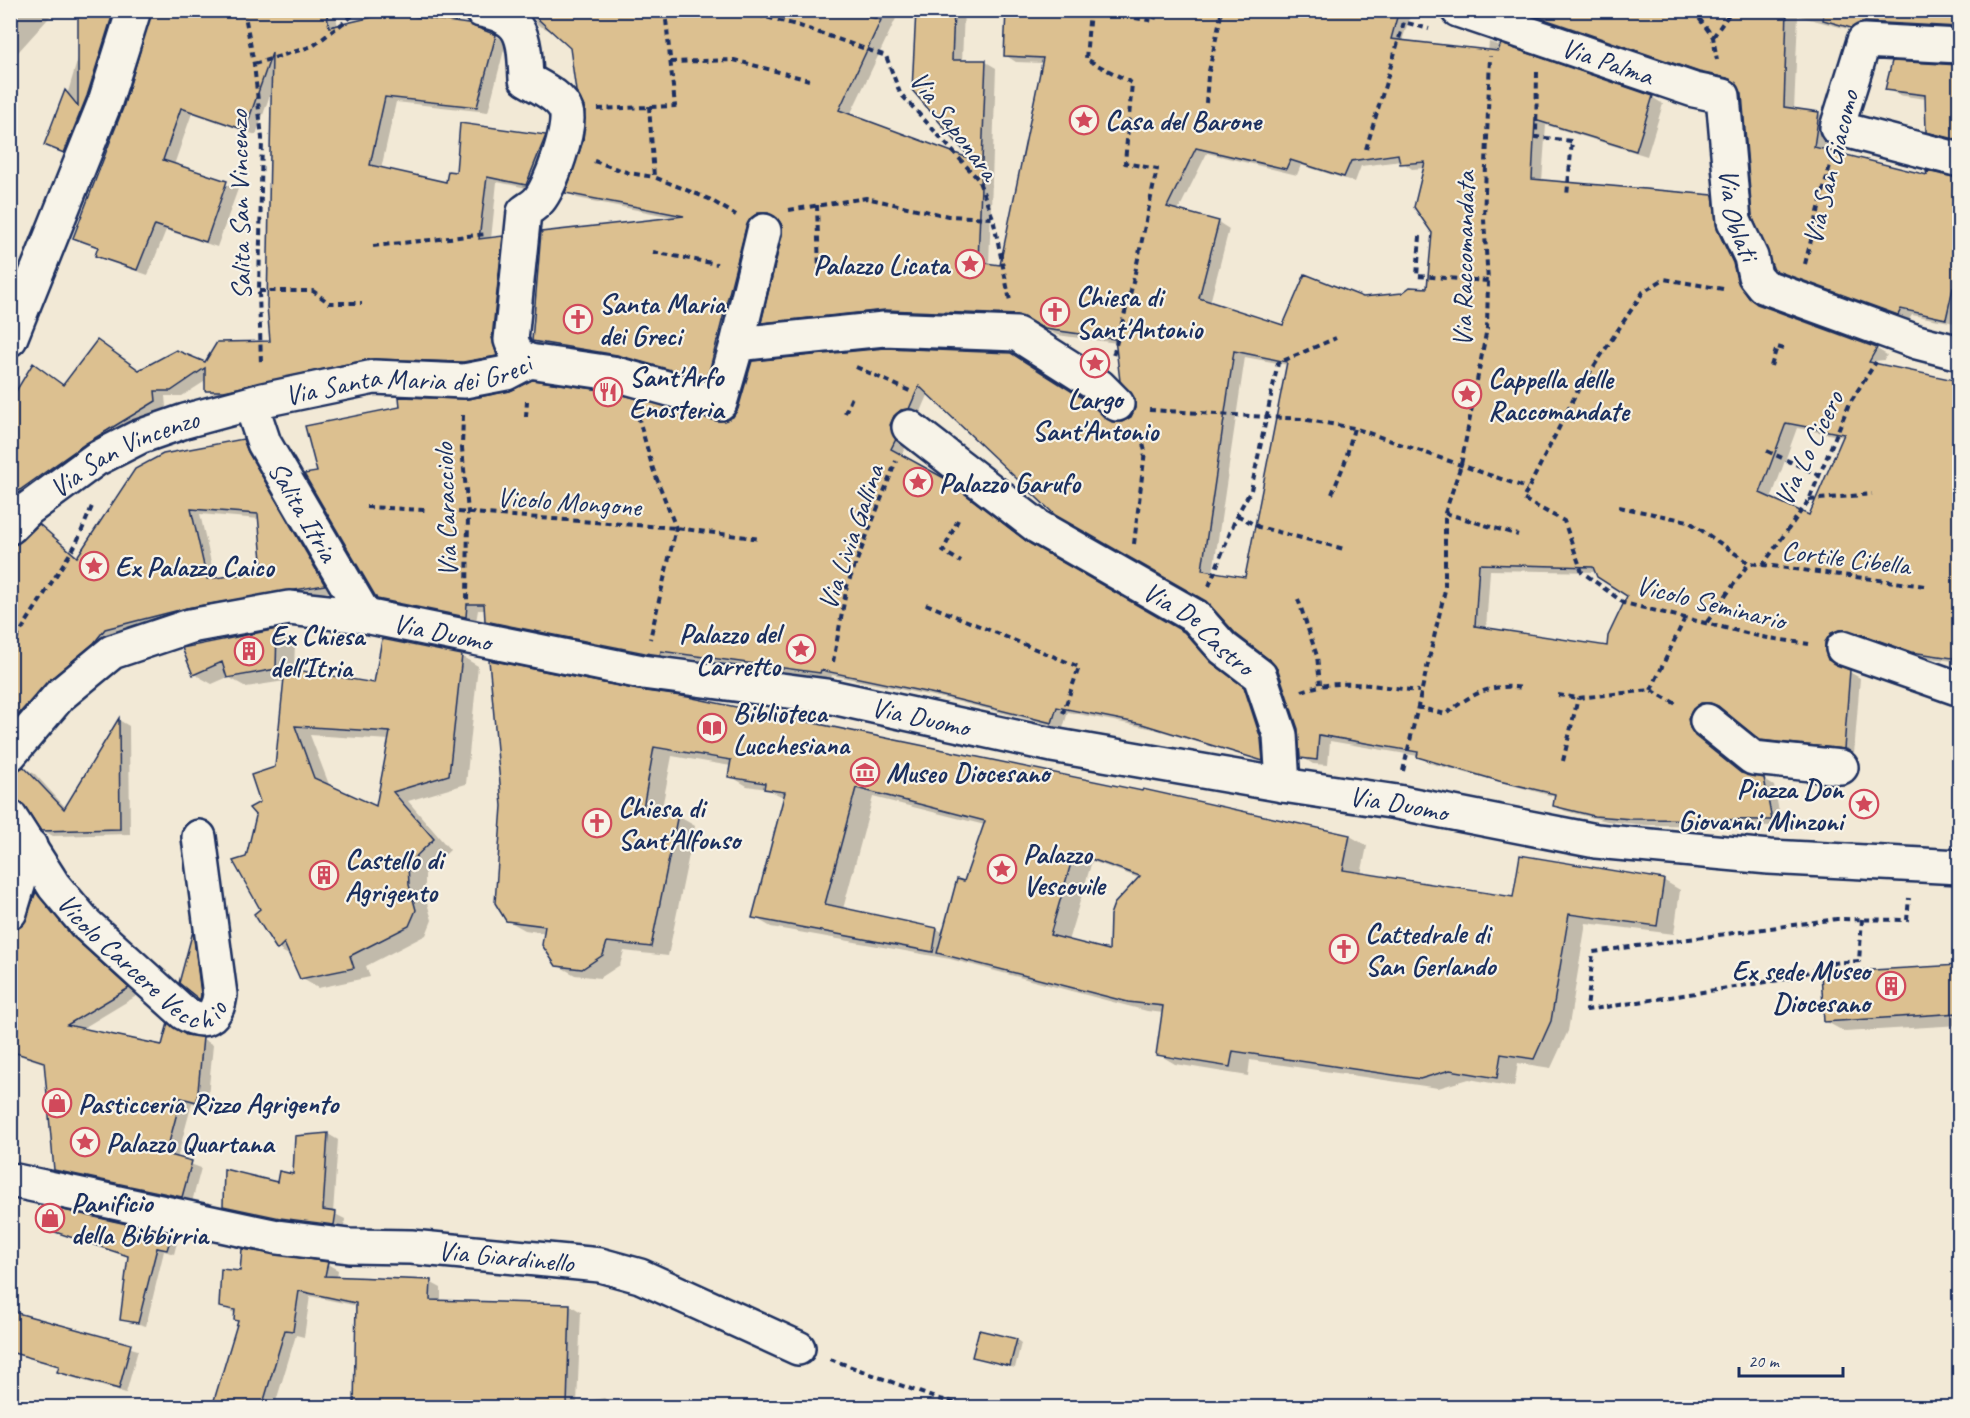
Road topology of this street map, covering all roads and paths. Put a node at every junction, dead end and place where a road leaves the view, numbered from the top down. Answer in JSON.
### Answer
{"nodes":[{"id":1,"x":134,"y":10,"type":"edge"},
{"id":2,"x":244,"y":10,"type":"edge"},
{"id":3,"x":360,"y":10,"type":"edge"},
{"id":4,"x":481,"y":10,"type":"edge"},
{"id":5,"x":665,"y":10,"type":"edge"},
{"id":6,"x":737,"y":10,"type":"edge"},
{"id":7,"x":1090,"y":10,"type":"edge"},
{"id":8,"x":1157,"y":10,"type":"edge"},
{"id":9,"x":1222,"y":10,"type":"edge"},
{"id":10,"x":1458,"y":10,"type":"edge"},
{"id":11,"x":1693,"y":10,"type":"edge"},
{"id":12,"x":1732,"y":10,"type":"edge"},
{"id":13,"x":1135,"y":18,"type":"dead end"},
{"id":14,"x":1404,"y":22,"type":"dead end"},
{"id":15,"x":1713,"y":37,"type":"junction"},
{"id":16,"x":1538,"y":39,"type":"junction"},
{"id":17,"x":1959,"y":46,"type":"edge"},
{"id":18,"x":1490,"y":49,"type":"dead end"},
{"id":19,"x":670,"y":62,"type":"junction"},
{"id":20,"x":254,"y":64,"type":"junction"},
{"id":21,"x":809,"y":80,"type":"dead end"},
{"id":22,"x":1723,"y":96,"type":"junction"},
{"id":23,"x":1206,"y":103,"type":"dead end"},
{"id":24,"x":649,"y":106,"type":"junction"},
{"id":25,"x":566,"y":111,"type":"junction"},
{"id":26,"x":1838,"y":128,"type":"junction"},
{"id":27,"x":561,"y":149,"type":"junction"},
{"id":28,"x":1366,"y":149,"type":"dead end"},
{"id":29,"x":1959,"y":160,"type":"edge"},
{"id":30,"x":654,"y":177,"type":"junction"},
{"id":31,"x":1567,"y":196,"type":"dead end"},
{"id":32,"x":817,"y":205,"type":"junction"},
{"id":33,"x":993,"y":218,"type":"junction"},
{"id":34,"x":520,"y":231,"type":"junction"},
{"id":35,"x":764,"y":231,"type":"junction"},
{"id":36,"x":1420,"y":236,"type":"dead end"},
{"id":37,"x":373,"y":246,"type":"dead end"},
{"id":38,"x":653,"y":252,"type":"dead end"},
{"id":39,"x":717,"y":264,"type":"dead end"},
{"id":40,"x":819,"y":273,"type":"dead end"},
{"id":41,"x":1802,"y":274,"type":"dead end"},
{"id":42,"x":1488,"y":281,"type":"junction"},
{"id":43,"x":1763,"y":286,"type":"junction"},
{"id":44,"x":259,"y":291,"type":"junction"},
{"id":45,"x":362,"y":303,"type":"dead end"},
{"id":46,"x":1893,"y":333,"type":"junction"},
{"id":47,"x":848,"y":334,"type":"junction"},
{"id":48,"x":1017,"y":334,"type":"junction"},
{"id":49,"x":1336,"y":338,"type":"dead end"},
{"id":50,"x":10,"y":339,"type":"edge"},
{"id":51,"x":737,"y":344,"type":"junction"},
{"id":52,"x":1788,"y":350,"type":"dead end"},
{"id":53,"x":1959,"y":353,"type":"edge"},
{"id":54,"x":529,"y":361,"type":"junction"},
{"id":55,"x":1771,"y":366,"type":"dead end"},
{"id":56,"x":464,"y":381,"type":"junction"},
{"id":57,"x":1108,"y":395,"type":"junction"},
{"id":58,"x":852,"y":397,"type":"dead end"},
{"id":59,"x":257,"y":402,"type":"junction"},
{"id":60,"x":845,"y":413,"type":"dead end"},
{"id":61,"x":637,"y":415,"type":"dead end"},
{"id":62,"x":1268,"y":416,"type":"junction"},
{"id":63,"x":909,"y":427,"type":"junction"},
{"id":64,"x":1354,"y":428,"type":"junction"},
{"id":65,"x":1767,"y":451,"type":"dead end"},
{"id":66,"x":1461,"y":465,"type":"junction"},
{"id":67,"x":1819,"y":475,"type":"junction"},
{"id":68,"x":1527,"y":488,"type":"junction"},
{"id":69,"x":1332,"y":494,"type":"dead end"},
{"id":70,"x":1872,"y":494,"type":"dead end"},
{"id":71,"x":1809,"y":500,"type":"junction"},
{"id":72,"x":366,"y":507,"type":"dead end"},
{"id":73,"x":1619,"y":507,"type":"dead end"},
{"id":74,"x":425,"y":510,"type":"dead end"},
{"id":75,"x":458,"y":512,"type":"dead end"},
{"id":76,"x":468,"y":512,"type":"junction"},
{"id":77,"x":1445,"y":513,"type":"junction"},
{"id":78,"x":1237,"y":515,"type":"junction"},
{"id":79,"x":957,"y":520,"type":"dead end"},
{"id":80,"x":10,"y":527,"type":"edge"},
{"id":81,"x":676,"y":528,"type":"junction"},
{"id":82,"x":1518,"y":535,"type":"dead end"},
{"id":83,"x":761,"y":539,"type":"dead end"},
{"id":84,"x":76,"y":544,"type":"dead end"},
{"id":85,"x":1344,"y":549,"type":"dead end"},
{"id":86,"x":961,"y":562,"type":"dead end"},
{"id":87,"x":1749,"y":563,"type":"junction"},
{"id":88,"x":1762,"y":566,"type":"junction"},
{"id":89,"x":1130,"y":579,"type":"junction"},
{"id":90,"x":1925,"y":586,"type":"dead end"},
{"id":91,"x":1298,"y":599,"type":"dead end"},
{"id":92,"x":926,"y":604,"type":"dead end"},
{"id":93,"x":365,"y":615,"type":"junction"},
{"id":94,"x":1196,"y":617,"type":"junction"},
{"id":95,"x":1684,"y":620,"type":"junction"},
{"id":96,"x":1707,"y":622,"type":"junction"},
{"id":97,"x":466,"y":637,"type":"junction"},
{"id":98,"x":10,"y":648,"type":"edge"},
{"id":99,"x":1843,"y":648,"type":"joint"},
{"id":100,"x":642,"y":672,"type":"junction"},
{"id":101,"x":1320,"y":684,"type":"junction"},
{"id":102,"x":1523,"y":688,"type":"dead end"},
{"id":103,"x":1959,"y":689,"type":"edge"},
{"id":104,"x":1419,"y":691,"type":"junction"},
{"id":105,"x":1558,"y":695,"type":"dead end"},
{"id":106,"x":827,"y":696,"type":"junction"},
{"id":107,"x":1578,"y":698,"type":"junction"},
{"id":108,"x":1271,"y":702,"type":"junction"},
{"id":109,"x":1417,"y":707,"type":"junction"},
{"id":110,"x":1707,"y":721,"type":"dead end"},
{"id":111,"x":1052,"y":745,"type":"junction"},
{"id":112,"x":10,"y":754,"type":"edge"},
{"id":113,"x":1563,"y":761,"type":"dead end"},
{"id":114,"x":1841,"y":767,"type":"dead end"},
{"id":115,"x":1283,"y":785,"type":"junction"},
{"id":116,"x":1397,"y":802,"type":"junction"},
{"id":117,"x":10,"y":817,"type":"edge"},
{"id":118,"x":199,"y":837,"type":"dead end"},
{"id":119,"x":30,"y":846,"type":"junction"},
{"id":120,"x":1910,"y":864,"type":"junction"},
{"id":121,"x":1959,"y":867,"type":"edge"},
{"id":122,"x":10,"y":912,"type":"edge"},
{"id":123,"x":1862,"y":919,"type":"junction"},
{"id":124,"x":11,"y":1180,"type":"edge"},
{"id":125,"x":798,"y":1347,"type":"joint"},
{"id":126,"x":980,"y":1407,"type":"edge"}],
"edges":[{"from":1,"to":50,"type":"street"},
{"from":2,"to":20,"type":"path","name":"Salita San Vincenzo"},
{"from":3,"to":20,"type":"path"},
{"from":4,"to":25,"type":"street"},
{"from":5,"to":19,"type":"path"},
{"from":6,"to":33,"type":"path","name":"Via Saponara"},
{"from":7,"to":57,"type":"path"},
{"from":8,"to":13,"type":"path"},
{"from":9,"to":23,"type":"path"},
{"from":10,"to":16,"type":"street","name":"Via Palma"},
{"from":11,"to":15,"type":"path"},
{"from":12,"to":15,"type":"path"},
{"from":14,"to":28,"type":"path"},
{"from":15,"to":22,"type":"path"},
{"from":16,"to":22,"type":"street","name":"Via Palma"},
{"from":16,"to":31,"type":"path"},
{"from":17,"to":26,"type":"street","name":"Via San Giacomo"},
{"from":18,"to":42,"type":"path","name":"Via Raccomandata"},
{"from":19,"to":21,"type":"path"},
{"from":19,"to":24,"type":"path"},
{"from":20,"to":44,"type":"path","name":"Salita San Vincenzo"},
{"from":22,"to":43,"type":"street","name":"Via Oblati"},
{"from":24,"to":25,"type":"path"},
{"from":24,"to":30,"type":"path"},
{"from":25,"to":27,"type":"street"},
{"from":26,"to":29,"type":"street"},
{"from":26,"to":41,"type":"path","name":"Via San Giacomo"},
{"from":27,"to":30,"type":"path"},
{"from":27,"to":34,"type":"street"},
{"from":30,"to":35,"type":"path"},
{"from":32,"to":33,"type":"path"},
{"from":32,"to":35,"type":"path"},
{"from":32,"to":40,"type":"path"},
{"from":33,"to":48,"type":"path","name":"Via Saponara"},
{"from":34,"to":37,"type":"path"},
{"from":34,"to":54,"type":"street"},
{"from":35,"to":51,"type":"street"},
{"from":36,"to":42,"type":"path"},
{"from":38,"to":39,"type":"path"},
{"from":42,"to":66,"type":"path","name":"Via Raccomandata"},
{"from":43,"to":46,"type":"street","name":"Via Oblati"},
{"from":43,"to":68,"type":"path"},
{"from":44,"to":45,"type":"path"},
{"from":44,"to":59,"type":"path","name":"Salita San Vincenzo"},
{"from":46,"to":53,"type":"street","name":"Via Oblati"},
{"from":46,"to":67,"type":"path","name":"Via Lo Cicero"},
{"from":47,"to":48,"type":"street"},
{"from":47,"to":51,"type":"street"},
{"from":47,"to":63,"type":"path","name":"Via Livia Gallina"},
{"from":48,"to":57,"type":"street"},
{"from":49,"to":62,"type":"path"},
{"from":51,"to":54,"type":"street","name":"Via Santa Maria dei Greci"},
{"from":52,"to":55,"type":"path"},
{"from":54,"to":56,"type":"street","name":"Via Santa Maria dei Greci"},
{"from":56,"to":59,"type":"street","name":"Via Santa Maria dei Greci"},
{"from":56,"to":76,"type":"path","name":"Via Caracciolo"},
{"from":57,"to":62,"type":"path"},
{"from":57,"to":89,"type":"path"},
{"from":58,"to":60,"type":"path"},
{"from":59,"to":80,"type":"street","name":"Via San Vincenzo"},
{"from":59,"to":93,"type":"street","name":"Salita Itria"},
{"from":61,"to":81,"type":"path"},
{"from":62,"to":64,"type":"path"},
{"from":62,"to":78,"type":"path"},
{"from":63,"to":89,"type":"street","name":"Via De Castro"},
{"from":63,"to":106,"type":"path","name":"Via Livia Gallina"},
{"from":64,"to":66,"type":"path"},
{"from":64,"to":69,"type":"path"},
{"from":65,"to":67,"type":"path"},
{"from":66,"to":68,"type":"path"},
{"from":66,"to":77,"type":"path","name":"Via Raccomandata"},
{"from":67,"to":71,"type":"path","name":"Via Lo Cicero"},
{"from":68,"to":95,"type":"path","name":"Vicolo Seminario"},
{"from":70,"to":71,"type":"path"},
{"from":71,"to":88,"type":"path","name":"Via Lo Cicero"},
{"from":72,"to":74,"type":"path"},
{"from":73,"to":87,"type":"path"},
{"from":75,"to":76,"type":"path","name":"Vicolo Mongone"},
{"from":76,"to":81,"type":"path","name":"Vicolo Mongone"},
{"from":76,"to":97,"type":"path","name":"Via Caracciolo"},
{"from":77,"to":82,"type":"path"},
{"from":77,"to":104,"type":"path","name":"Via Raccomandata"},
{"from":78,"to":85,"type":"path"},
{"from":78,"to":94,"type":"path"},
{"from":79,"to":86,"type":"path"},
{"from":81,"to":83,"type":"path","name":"Vicolo Mongone"},
{"from":81,"to":100,"type":"path"},
{"from":84,"to":98,"type":"path"},
{"from":87,"to":88,"type":"path"},
{"from":87,"to":96,"type":"path"},
{"from":88,"to":90,"type":"path","name":"Cortile Cibella"},
{"from":89,"to":94,"type":"street","name":"Via De Castro"},
{"from":91,"to":101,"type":"path"},
{"from":92,"to":111,"type":"path"},
{"from":93,"to":97,"type":"street","name":"Via Duomo"},
{"from":93,"to":112,"type":"street","name":"Via Duomo"},
{"from":94,"to":108,"type":"street","name":"Via De Castro"},
{"from":95,"to":96,"type":"path","name":"Vicolo Seminario"},
{"from":95,"to":107,"type":"path"},
{"from":96,"to":99,"type":"path","name":"Vicolo Seminario"},
{"from":97,"to":100,"type":"street","name":"Via Duomo"},
{"from":99,"to":103,"type":"street"},
{"from":100,"to":106,"type":"street","name":"Via Duomo"},
{"from":101,"to":104,"type":"path"},
{"from":101,"to":108,"type":"path"},
{"from":102,"to":109,"type":"path"},
{"from":104,"to":109,"type":"path","name":"Via Raccomandata"},
{"from":105,"to":107,"type":"path"},
{"from":106,"to":111,"type":"street","name":"Via Duomo"},
{"from":107,"to":113,"type":"path"},
{"from":108,"to":115,"type":"street","name":"Via De Castro"},
{"from":109,"to":116,"type":"path","name":"Via Raccomandata"},
{"from":110,"to":114,"type":"street"},
{"from":111,"to":115,"type":"street","name":"Via Duomo"},
{"from":115,"to":116,"type":"street","name":"Via Duomo"},
{"from":116,"to":120,"type":"street","name":"Via Duomo"},
{"from":117,"to":119,"type":"street","name":"Vicolo Carcere Vecchio"},
{"from":118,"to":119,"type":"street","name":"Vicolo Carcere Vecchio"},
{"from":119,"to":122,"type":"street"},
{"from":120,"to":121,"type":"street"},
{"from":120,"to":123,"type":"path"},
{"from":123,"to":123,"type":"path"},
{"from":124,"to":125,"type":"street","name":"Via Giardinello"},
{"from":125,"to":126,"type":"path"}]}
